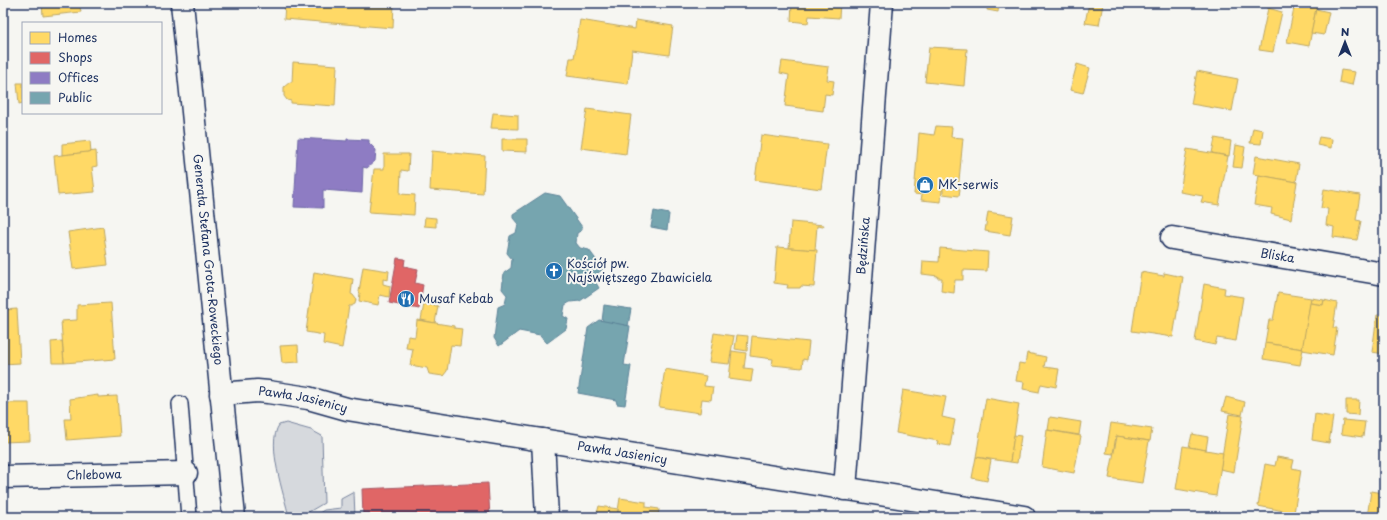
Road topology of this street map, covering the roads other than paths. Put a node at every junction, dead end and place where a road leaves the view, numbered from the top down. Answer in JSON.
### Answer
{"nodes":[{"id":1,"x":182,"y":3,"type":"edge"},
{"id":2,"x":882,"y":3,"type":"edge"},
{"id":3,"x":1172,"y":238,"type":"dead end"},
{"id":4,"x":1384,"y":274,"type":"edge"},
{"id":5,"x":221,"y":394,"type":"junction"},
{"id":6,"x":180,"y":404,"type":"dead end"},
{"id":7,"x":543,"y":440,"type":"junction"},
{"id":8,"x":186,"y":472,"type":"junction"},
{"id":9,"x":3,"y":477,"type":"edge"},
{"id":10,"x":845,"y":489,"type":"junction"},
{"id":11,"x":189,"y":517,"type":"edge"},
{"id":12,"x":234,"y":517,"type":"edge"},
{"id":13,"x":547,"y":517,"type":"edge"},
{"id":14,"x":1024,"y":517,"type":"edge"}],
"edges":[{"from":1,"to":5,"type":"street","name":"Generała Stefana Grota-Roweckiego"},
{"from":2,"to":10,"type":"street","name":"Będzińska"},
{"from":3,"to":4,"type":"street","name":"Bliska"},
{"from":5,"to":7,"type":"street","name":"Pawła Jasienicy"},
{"from":5,"to":12,"type":"street","name":"Generała Stefana Grota-Roweckiego"},
{"from":6,"to":8,"type":"lane"},
{"from":7,"to":10,"type":"street","name":"Pawła Jasienicy"},
{"from":7,"to":13,"type":"street"},
{"from":8,"to":9,"type":"street","name":"Chlebowa"},
{"from":8,"to":11,"type":"lane"},
{"from":10,"to":14,"type":"street","name":"Pawła Jasienicy"}]}
